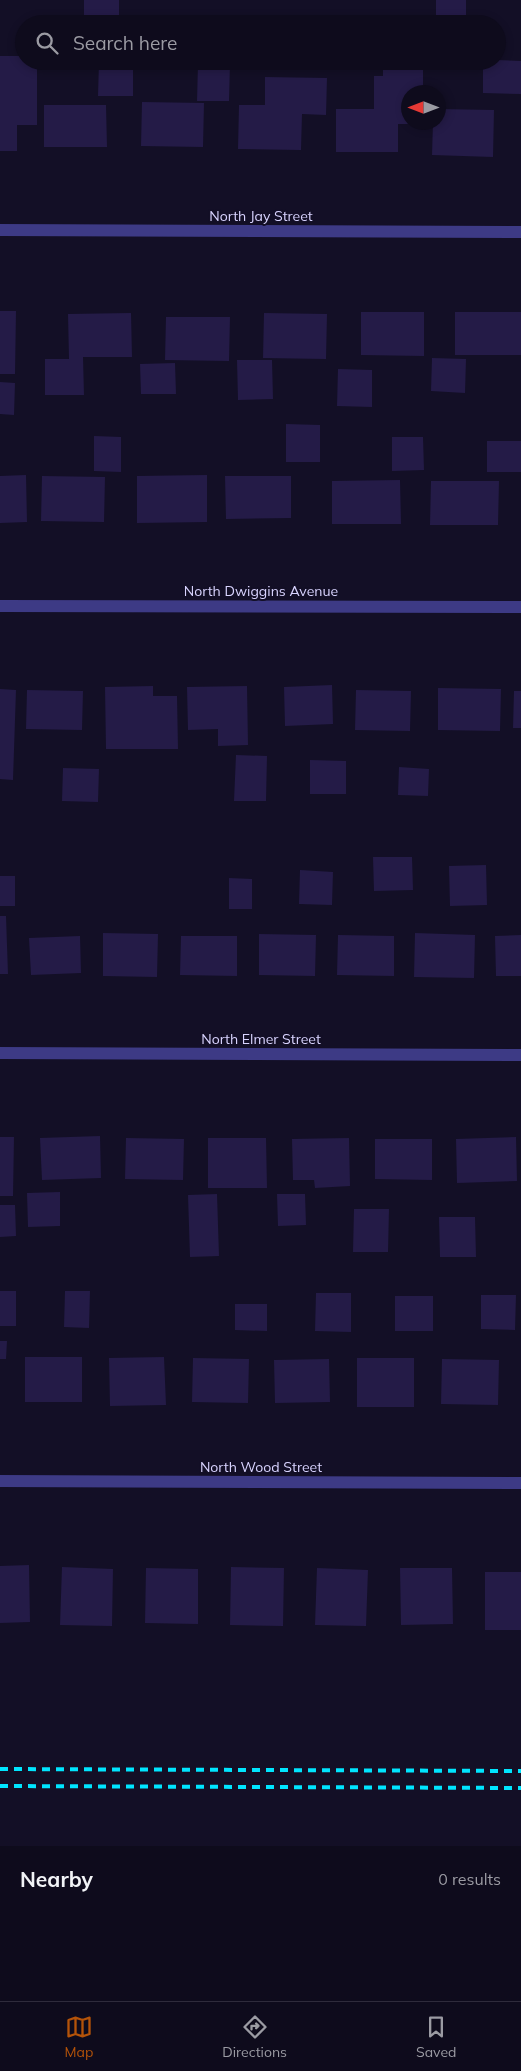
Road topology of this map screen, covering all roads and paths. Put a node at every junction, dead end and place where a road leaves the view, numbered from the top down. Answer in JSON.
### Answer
{"nodes":[{"id":1,"x":0,"y":230,"type":"edge"},
{"id":2,"x":521,"y":232,"type":"edge"},
{"id":3,"x":0,"y":606,"type":"edge"},
{"id":4,"x":521,"y":607,"type":"edge"},
{"id":5,"x":0,"y":1053,"type":"edge"},
{"id":6,"x":521,"y":1055,"type":"edge"},
{"id":7,"x":0,"y":1481,"type":"edge"},
{"id":8,"x":521,"y":1483,"type":"edge"}],
"edges":[{"from":1,"to":2,"type":"street","name":"North Jay Street"},
{"from":3,"to":4,"type":"street","name":"North Dwiggins Avenue"},
{"from":5,"to":6,"type":"street","name":"North Elmer Street"},
{"from":7,"to":8,"type":"street","name":"North Wood Street"}]}
